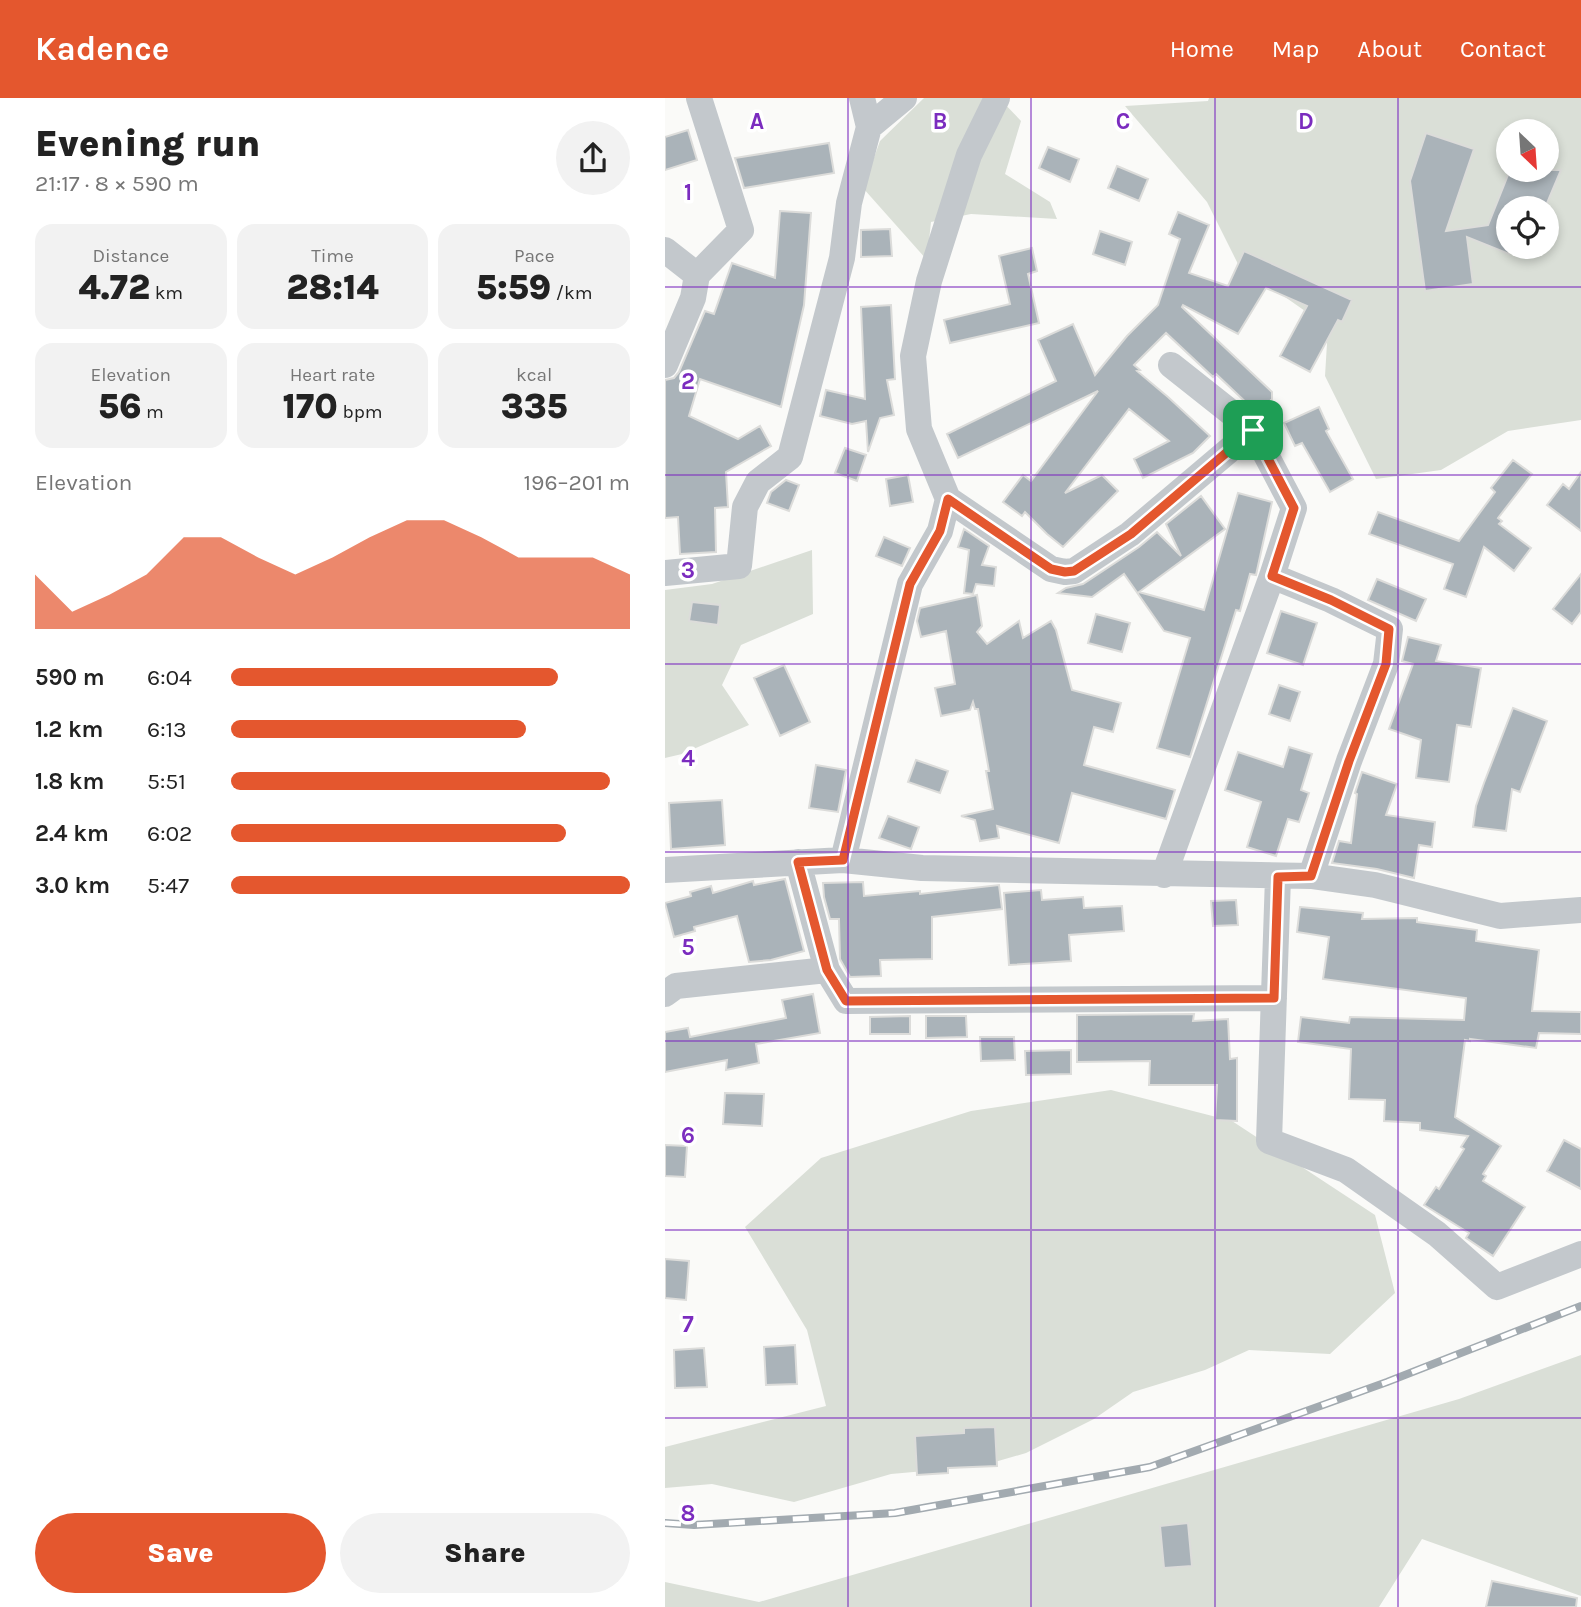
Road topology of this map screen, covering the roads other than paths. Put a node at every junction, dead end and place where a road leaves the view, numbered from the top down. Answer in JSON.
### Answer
{"nodes":[{"id":1,"x":699,"y":98,"type":"edge"},
{"id":2,"x":862,"y":98,"type":"edge"},
{"id":3,"x":904,"y":98,"type":"edge"},
{"id":4,"x":997,"y":98,"type":"edge"},
{"id":5,"x":869,"y":127,"type":"junction"},
{"id":6,"x":665,"y":250,"type":"edge"},
{"id":7,"x":697,"y":275,"type":"junction"},
{"id":8,"x":665,"y":365,"type":"edge"},
{"id":9,"x":1171,"y":365,"type":"dead end"},
{"id":10,"x":1253,"y":430,"type":"junction"},
{"id":11,"x":948,"y":499,"type":"junction"},
{"id":12,"x":665,"y":573,"type":"edge"},
{"id":13,"x":1272,"y":576,"type":"junction"},
{"id":14,"x":843,"y":860,"type":"junction"},
{"id":15,"x":798,"y":862,"type":"junction"},
{"id":16,"x":665,"y":870,"type":"edge"},
{"id":17,"x":1164,"y":875,"type":"junction"},
{"id":18,"x":1311,"y":876,"type":"junction"},
{"id":19,"x":1278,"y":877,"type":"junction"},
{"id":20,"x":1581,"y":910,"type":"edge"},
{"id":21,"x":827,"y":970,"type":"junction"},
{"id":22,"x":665,"y":994,"type":"edge"},
{"id":23,"x":1274,"y":998,"type":"junction"},
{"id":24,"x":1581,"y":1254,"type":"edge"}],
"edges":[{"from":1,"to":7,"type":"street"},
{"from":2,"to":5,"type":"street"},
{"from":3,"to":5,"type":"street"},
{"from":4,"to":11,"type":"street"},
{"from":5,"to":12,"type":"street"},
{"from":6,"to":7,"type":"street"},
{"from":7,"to":8,"type":"street"},
{"from":9,"to":10,"type":"street"},
{"from":10,"to":11,"type":"street"},
{"from":10,"to":13,"type":"street"},
{"from":11,"to":14,"type":"street"},
{"from":13,"to":17,"type":"street"},
{"from":13,"to":18,"type":"street"},
{"from":14,"to":15,"type":"street"},
{"from":14,"to":17,"type":"street"},
{"from":15,"to":16,"type":"street"},
{"from":15,"to":21,"type":"street"},
{"from":17,"to":19,"type":"street"},
{"from":18,"to":19,"type":"street"},
{"from":18,"to":20,"type":"street"},
{"from":19,"to":23,"type":"street"},
{"from":21,"to":22,"type":"street"},
{"from":21,"to":23,"type":"street"},
{"from":23,"to":24,"type":"street"}]}
